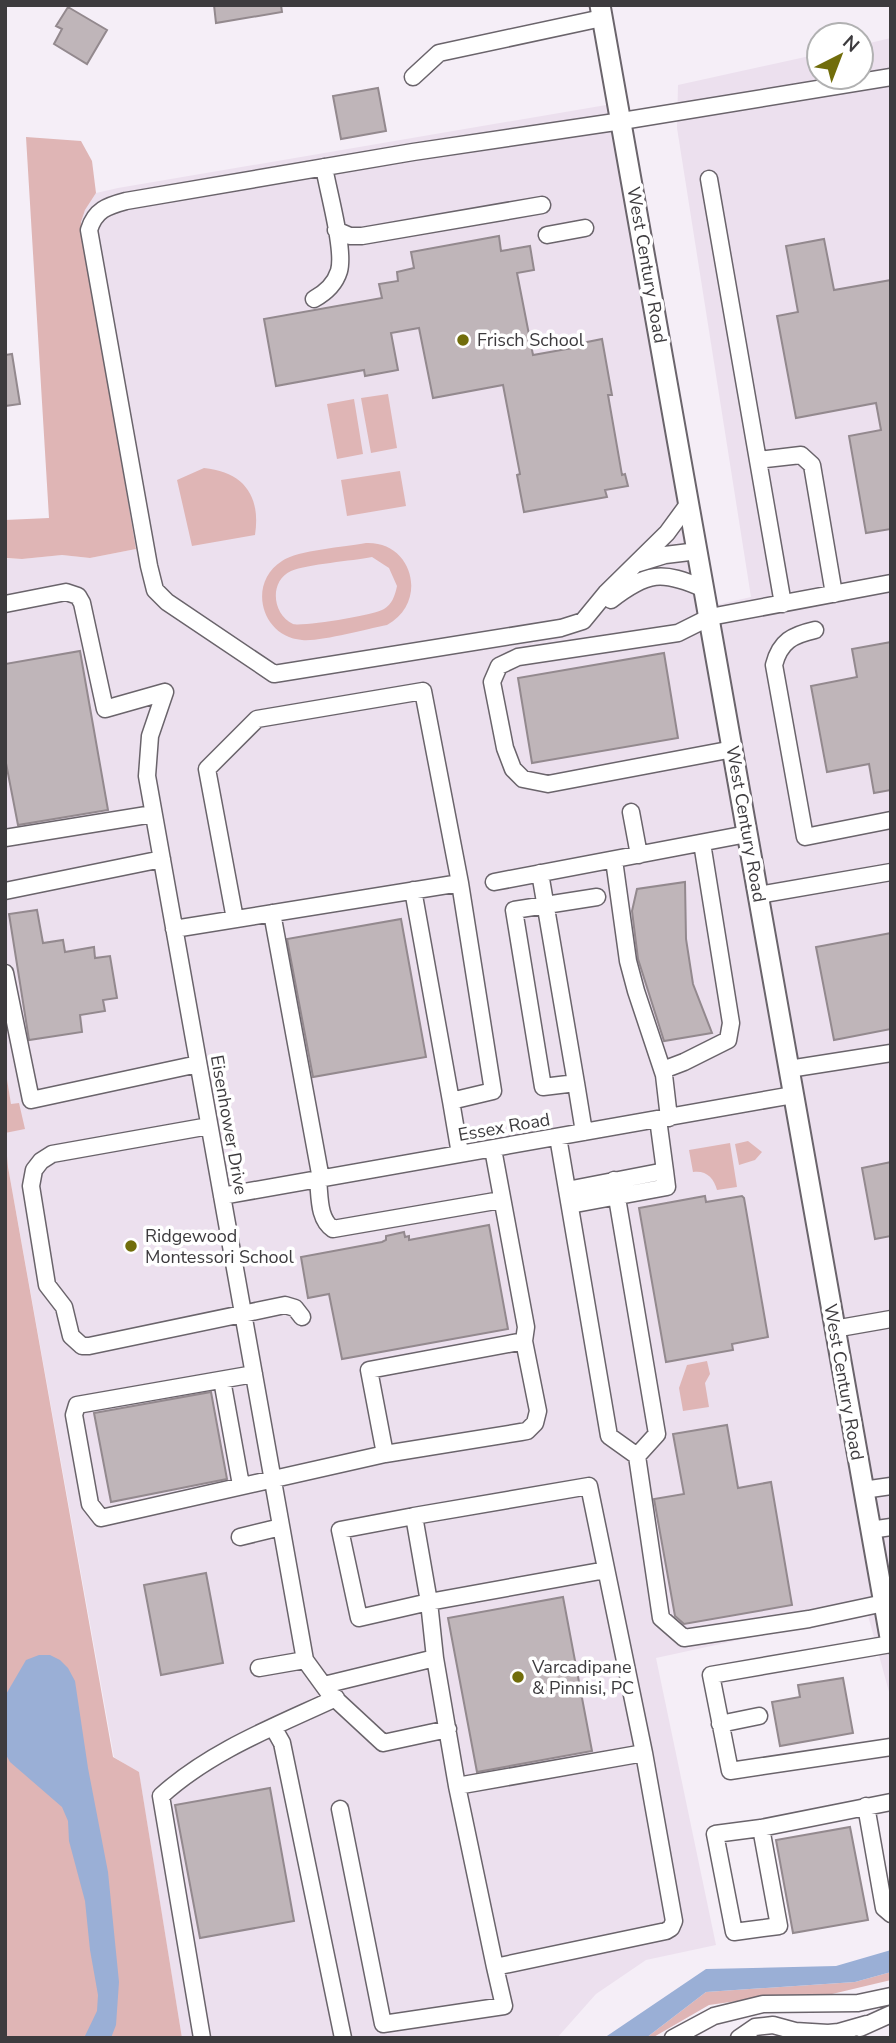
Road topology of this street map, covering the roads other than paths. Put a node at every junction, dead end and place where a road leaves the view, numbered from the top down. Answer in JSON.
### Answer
{"nodes":[{"id":1,"x":601,"y":12,"type":"edge"},
{"id":2,"x":413,"y":77,"type":"dead end"},
{"id":3,"x":891,"y":77,"type":"edge"},
{"id":4,"x":622,"y":121,"type":"junction"},
{"id":5,"x":324,"y":167,"type":"junction"},
{"id":6,"x":709,"y":179,"type":"dead end"},
{"id":7,"x":542,"y":205,"type":"dead end"},
{"id":8,"x":585,"y":228,"type":"dead end"},
{"id":9,"x":336,"y":230,"type":"junction"},
{"id":10,"x":547,"y":235,"type":"dead end"},
{"id":11,"x":314,"y":299,"type":"dead end"},
{"id":12,"x":758,"y":460,"type":"junction"},
{"id":13,"x":689,"y":503,"type":"junction"},
{"id":14,"x":698,"y":551,"type":"junction"},
{"id":15,"x":634,"y":565,"type":"junction"},
{"id":16,"x":891,"y":583,"type":"edge"},
{"id":17,"x":704,"y":589,"type":"junction"},
{"id":18,"x":834,"y":594,"type":"junction"},
{"id":19,"x":5,"y":604,"type":"edge"},
{"id":20,"x":783,"y":604,"type":"junction"},
{"id":21,"x":591,"y":611,"type":"junction"},
{"id":22,"x":709,"y":617,"type":"junction"},
{"id":23,"x":815,"y":630,"type":"dead end"},
{"id":24,"x":733,"y":749,"type":"junction"},
{"id":25,"x":631,"y":812,"type":"dead end"},
{"id":26,"x":153,"y":814,"type":"junction"},
{"id":27,"x":891,"y":820,"type":"edge"},
{"id":28,"x":747,"y":834,"type":"junction"},
{"id":29,"x":5,"y":838,"type":"edge"},
{"id":30,"x":702,"y":843,"type":"junction"},
{"id":31,"x":639,"y":855,"type":"junction"},
{"id":32,"x":162,"y":859,"type":"junction"},
{"id":33,"x":614,"y":860,"type":"junction"},
{"id":34,"x":891,"y":872,"type":"edge"},
{"id":35,"x":540,"y":873,"type":"junction"},
{"id":36,"x":494,"y":882,"type":"dead end"},
{"id":37,"x":460,"y":883,"type":"junction"},
{"id":38,"x":413,"y":890,"type":"junction"},
{"id":39,"x":5,"y":891,"type":"edge"},
{"id":40,"x":758,"y":895,"type":"junction"},
{"id":41,"x":597,"y":897,"type":"dead end"},
{"id":42,"x":545,"y":905,"type":"junction"},
{"id":43,"x":272,"y":913,"type":"junction"},
{"id":44,"x":235,"y":919,"type":"junction"},
{"id":45,"x":174,"y":929,"type":"junction"},
{"id":46,"x":5,"y":972,"type":"edge"},
{"id":47,"x":891,"y":1053,"type":"edge"},
{"id":48,"x":198,"y":1064,"type":"junction"},
{"id":49,"x":789,"y":1069,"type":"junction"},
{"id":50,"x":663,"y":1070,"type":"junction"},
{"id":51,"x":576,"y":1083,"type":"junction"},
{"id":52,"x":793,"y":1096,"type":"junction"},
{"id":53,"x":451,"y":1101,"type":"junction"},
{"id":54,"x":663,"y":1119,"type":"junction"},
{"id":55,"x":209,"y":1126,"type":"junction"},
{"id":56,"x":584,"y":1132,"type":"junction"},
{"id":57,"x":558,"y":1137,"type":"junction"},
{"id":58,"x":493,"y":1149,"type":"junction"},
{"id":59,"x":460,"y":1154,"type":"junction"},
{"id":60,"x":665,"y":1171,"type":"junction"},
{"id":61,"x":320,"y":1180,"type":"junction"},
{"id":62,"x":614,"y":1180,"type":"junction"},
{"id":63,"x":222,"y":1196,"type":"junction"},
{"id":64,"x":569,"y":1197,"type":"junction"},
{"id":65,"x":617,"y":1198,"type":"junction"},
{"id":66,"x":501,"y":1200,"type":"junction"},
{"id":67,"x":243,"y":1315,"type":"junction"},
{"id":68,"x":302,"y":1317,"type":"dead end"},
{"id":69,"x":891,"y":1319,"type":"edge"},
{"id":70,"x":834,"y":1329,"type":"junction"},
{"id":71,"x":524,"y":1341,"type":"junction"},
{"id":72,"x":254,"y":1374,"type":"junction"},
{"id":73,"x":222,"y":1380,"type":"junction"},
{"id":74,"x":385,"y":1454,"type":"junction"},
{"id":75,"x":637,"y":1456,"type":"junction"},
{"id":76,"x":272,"y":1479,"type":"junction"},
{"id":77,"x":241,"y":1485,"type":"junction"},
{"id":78,"x":891,"y":1486,"type":"edge"},
{"id":79,"x":863,"y":1490,"type":"junction"},
{"id":80,"x":414,"y":1516,"type":"junction"},
{"id":81,"x":281,"y":1527,"type":"junction"},
{"id":82,"x":891,"y":1527,"type":"edge"},
{"id":83,"x":870,"y":1530,"type":"junction"},
{"id":84,"x":240,"y":1537,"type":"dead end"},
{"id":85,"x":606,"y":1570,"type":"junction"},
{"id":86,"x":429,"y":1602,"type":"junction"},
{"id":87,"x":884,"y":1603,"type":"junction"},
{"id":88,"x":891,"y":1643,"type":"edge"},
{"id":89,"x":435,"y":1658,"type":"junction"},
{"id":90,"x":305,"y":1660,"type":"junction"},
{"id":91,"x":259,"y":1668,"type":"dead end"},
{"id":92,"x":324,"y":1685,"type":"junction"},
{"id":93,"x":336,"y":1698,"type":"junction"},
{"id":94,"x":759,"y":1716,"type":"dead end"},
{"id":95,"x":720,"y":1724,"type":"junction"},
{"id":96,"x":272,"y":1727,"type":"junction"},
{"id":97,"x":448,"y":1729,"type":"junction"},
{"id":98,"x":891,"y":1747,"type":"edge"},
{"id":99,"x":644,"y":1753,"type":"junction"},
{"id":100,"x":457,"y":1786,"type":"junction"},
{"id":101,"x":891,"y":1802,"type":"edge"},
{"id":102,"x":866,"y":1807,"type":"junction"},
{"id":103,"x":340,"y":1808,"type":"dead end"},
{"id":104,"x":761,"y":1828,"type":"junction"},
{"id":105,"x":891,"y":1914,"type":"edge"},
{"id":106,"x":495,"y":1967,"type":"junction"},
{"id":107,"x":891,"y":1996,"type":"edge"},
{"id":108,"x":891,"y":2014,"type":"edge"},
{"id":109,"x":867,"y":2024,"type":"junction"},
{"id":110,"x":202,"y":2038,"type":"edge"},
{"id":111,"x":343,"y":2038,"type":"edge"},
{"id":112,"x":673,"y":2038,"type":"edge"},
{"id":113,"x":739,"y":2038,"type":"edge"},
{"id":114,"x":847,"y":2038,"type":"edge"}],
"edges":[{"from":1,"to":2,"type":"street"},
{"from":1,"to":4,"type":"main road","name":"West Century Road"},
{"from":3,"to":4,"type":"street"},
{"from":4,"to":5,"type":"street"},
{"from":4,"to":13,"type":"main road","name":"West Century Road"},
{"from":5,"to":9,"type":"street"},
{"from":5,"to":21,"type":"street"},
{"from":6,"to":12,"type":"street"},
{"from":7,"to":9,"type":"street"},
{"from":8,"to":10,"type":"street"},
{"from":9,"to":11,"type":"street"},
{"from":12,"to":18,"type":"street"},
{"from":12,"to":20,"type":"street"},
{"from":13,"to":14,"type":"main road","name":"West Century Road"},
{"from":13,"to":15,"type":"street"},
{"from":14,"to":15,"type":"street"},
{"from":14,"to":17,"type":"main road","name":"West Century Road"},
{"from":15,"to":21,"type":"street"},
{"from":16,"to":18,"type":"street"},
{"from":17,"to":21,"type":"street"},
{"from":17,"to":22,"type":"main road","name":"West Century Road"},
{"from":18,"to":20,"type":"street"},
{"from":19,"to":26,"type":"street","name":"Eisenhower Drive"},
{"from":20,"to":22,"type":"street"},
{"from":22,"to":24,"type":"main road","name":"West Century Road"},
{"from":22,"to":24,"type":"street"},
{"from":23,"to":27,"type":"street"},
{"from":24,"to":28,"type":"main road","name":"West Century Road"},
{"from":25,"to":31,"type":"street"},
{"from":26,"to":29,"type":"street"},
{"from":26,"to":32,"type":"street","name":"Eisenhower Drive"},
{"from":28,"to":30,"type":"street"},
{"from":28,"to":40,"type":"main road","name":"West Century Road"},
{"from":30,"to":31,"type":"street"},
{"from":30,"to":50,"type":"street"},
{"from":31,"to":33,"type":"street"},
{"from":32,"to":39,"type":"street"},
{"from":32,"to":45,"type":"street","name":"Eisenhower Drive"},
{"from":33,"to":35,"type":"street"},
{"from":33,"to":50,"type":"street"},
{"from":34,"to":40,"type":"street"},
{"from":35,"to":36,"type":"street"},
{"from":35,"to":42,"type":"street"},
{"from":37,"to":38,"type":"street"},
{"from":37,"to":44,"type":"street"},
{"from":37,"to":53,"type":"street"},
{"from":38,"to":43,"type":"street"},
{"from":38,"to":53,"type":"street"},
{"from":40,"to":49,"type":"main road","name":"West Century Road"},
{"from":41,"to":42,"type":"street"},
{"from":42,"to":51,"type":"street"},
{"from":42,"to":51,"type":"street"},
{"from":43,"to":44,"type":"street"},
{"from":43,"to":61,"type":"street"},
{"from":44,"to":45,"type":"street"},
{"from":45,"to":48,"type":"street","name":"Eisenhower Drive"},
{"from":46,"to":48,"type":"street"},
{"from":47,"to":49,"type":"street"},
{"from":48,"to":55,"type":"street","name":"Eisenhower Drive"},
{"from":49,"to":52,"type":"main road","name":"West Century Road"},
{"from":50,"to":54,"type":"street"},
{"from":51,"to":56,"type":"street"},
{"from":52,"to":54,"type":"street","name":"Essex Road"},
{"from":52,"to":70,"type":"main road","name":"West Century Road"},
{"from":53,"to":59,"type":"street"},
{"from":54,"to":56,"type":"street","name":"Essex Road"},
{"from":54,"to":60,"type":"street"},
{"from":55,"to":63,"type":"street","name":"Eisenhower Drive"},
{"from":55,"to":67,"type":"street"},
{"from":56,"to":57,"type":"street","name":"Essex Road"},
{"from":57,"to":58,"type":"street","name":"Essex Road"},
{"from":57,"to":64,"type":"street"},
{"from":58,"to":59,"type":"street","name":"Essex Road"},
{"from":58,"to":66,"type":"street"},
{"from":59,"to":61,"type":"street","name":"Essex Road"},
{"from":60,"to":62,"type":"street"},
{"from":60,"to":65,"type":"street"},
{"from":61,"to":63,"type":"street","name":"Essex Road"},
{"from":61,"to":66,"type":"street"},
{"from":62,"to":64,"type":"street"},
{"from":62,"to":65,"type":"street"},
{"from":63,"to":67,"type":"street","name":"Eisenhower Drive"},
{"from":64,"to":65,"type":"street"},
{"from":64,"to":75,"type":"street"},
{"from":65,"to":75,"type":"street"},
{"from":66,"to":71,"type":"street"},
{"from":67,"to":68,"type":"street"},
{"from":67,"to":72,"type":"street","name":"Eisenhower Drive"},
{"from":69,"to":70,"type":"street"},
{"from":70,"to":79,"type":"main road","name":"West Century Road"},
{"from":71,"to":74,"type":"street"},
{"from":71,"to":74,"type":"street"},
{"from":72,"to":73,"type":"street"},
{"from":72,"to":76,"type":"street","name":"Eisenhower Drive"},
{"from":73,"to":77,"type":"street"},
{"from":73,"to":77,"type":"street"},
{"from":74,"to":76,"type":"street"},
{"from":75,"to":87,"type":"street"},
{"from":76,"to":77,"type":"street"},
{"from":76,"to":81,"type":"street","name":"Eisenhower Drive"},
{"from":78,"to":79,"type":"street"},
{"from":79,"to":83,"type":"main road","name":"West Century Road"},
{"from":80,"to":85,"type":"street"},
{"from":80,"to":86,"type":"street"},
{"from":80,"to":86,"type":"street"},
{"from":81,"to":84,"type":"street"},
{"from":81,"to":90,"type":"street","name":"Eisenhower Drive"},
{"from":82,"to":83,"type":"street"},
{"from":83,"to":87,"type":"main road","name":"West Century Road"},
{"from":85,"to":86,"type":"street"},
{"from":85,"to":99,"type":"street"},
{"from":86,"to":89,"type":"street"},
{"from":87,"to":88,"type":"main road","name":"West Century Road"},
{"from":88,"to":95,"type":"street"},
{"from":89,"to":92,"type":"street"},
{"from":89,"to":97,"type":"street"},
{"from":90,"to":91,"type":"street"},
{"from":90,"to":92,"type":"street","name":"Eisenhower Drive"},
{"from":92,"to":93,"type":"street","name":"Eisenhower Drive"},
{"from":93,"to":96,"type":"street"},
{"from":93,"to":97,"type":"street","name":"Eisenhower Drive"},
{"from":94,"to":95,"type":"street"},
{"from":95,"to":98,"type":"street"},
{"from":96,"to":110,"type":"street"},
{"from":96,"to":111,"type":"street"},
{"from":97,"to":100,"type":"street"},
{"from":99,"to":100,"type":"street"},
{"from":99,"to":106,"type":"street"},
{"from":100,"to":106,"type":"street"},
{"from":101,"to":102,"type":"street"},
{"from":102,"to":104,"type":"street"},
{"from":102,"to":105,"type":"street"},
{"from":103,"to":106,"type":"street"},
{"from":104,"to":104,"type":"street"},
{"from":107,"to":112,"type":"street"},
{"from":108,"to":109,"type":"street"},
{"from":109,"to":113,"type":"street"},
{"from":109,"to":114,"type":"street"}]}
